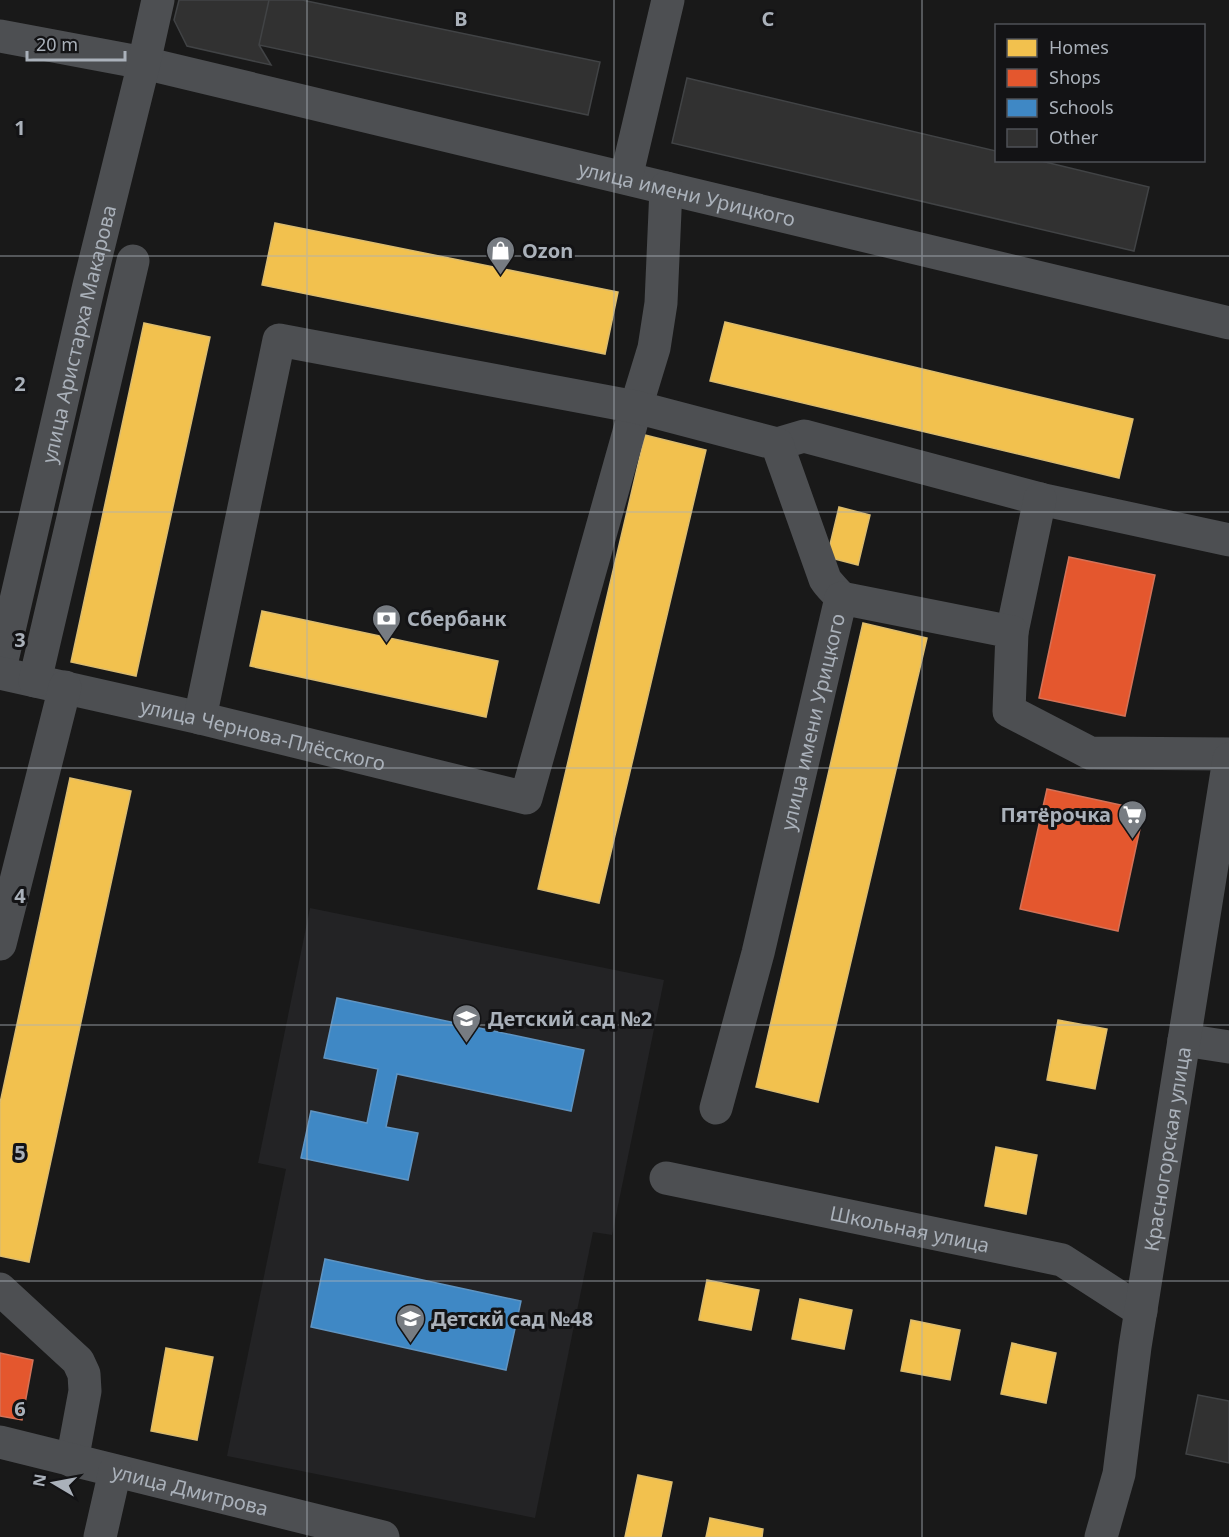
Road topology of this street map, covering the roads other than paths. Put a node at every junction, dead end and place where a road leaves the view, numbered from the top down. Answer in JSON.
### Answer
{"nodes":[{"id":1,"x":158,"y":0,"type":"edge"},
{"id":2,"x":668,"y":0,"type":"edge"},
{"id":3,"x":0,"y":36,"type":"edge"},
{"id":4,"x":144,"y":63,"type":"junction"},
{"id":5,"x":626,"y":178,"type":"junction"},
{"id":6,"x":666,"y":188,"type":"junction"},
{"id":7,"x":133,"y":261,"type":"dead end"},
{"id":8,"x":1229,"y":323,"type":"edge"},
{"id":9,"x":636,"y":407,"type":"junction"},
{"id":10,"x":777,"y":444,"type":"junction"},
{"id":11,"x":1040,"y":499,"type":"junction"},
{"id":12,"x":1229,"y":540,"type":"edge"},
{"id":13,"x":841,"y":598,"type":"junction"},
{"id":14,"x":1012,"y":632,"type":"junction"},
{"id":15,"x":0,"y":671,"type":"edge"},
{"id":16,"x":50,"y":684,"type":"junction"},
{"id":17,"x":200,"y":718,"type":"junction"},
{"id":18,"x":1229,"y":753,"type":"edge"},
{"id":19,"x":1229,"y":759,"type":"edge"},
{"id":20,"x":0,"y":944,"type":"edge"},
{"id":21,"x":1184,"y":1040,"type":"junction"},
{"id":22,"x":1229,"y":1047,"type":"edge"},
{"id":23,"x":716,"y":1108,"type":"dead end"},
{"id":24,"x":666,"y":1178,"type":"dead end"},
{"id":25,"x":0,"y":1290,"type":"edge"},
{"id":26,"x":1141,"y":1311,"type":"junction"},
{"id":27,"x":0,"y":1442,"type":"edge"},
{"id":28,"x":72,"y":1461,"type":"junction"},
{"id":29,"x":115,"y":1471,"type":"junction"},
{"id":30,"x":342,"y":1532,"type":"edge"},
{"id":31,"x":100,"y":1537,"type":"edge"},
{"id":32,"x":383,"y":1537,"type":"edge"},
{"id":33,"x":1101,"y":1537,"type":"edge"}],
"edges":[{"from":1,"to":4,"type":"street","name":"улица Аристарха Макарова"},
{"from":2,"to":5,"type":"street"},
{"from":3,"to":4,"type":"street","name":"улица имени Урицкого"},
{"from":4,"to":5,"type":"street","name":"улица имени Урицкого"},
{"from":4,"to":15,"type":"street","name":"улица Аристарха Макарова"},
{"from":5,"to":6,"type":"street","name":"улица имени Урицкого"},
{"from":6,"to":8,"type":"street","name":"улица имени Урицкого"},
{"from":6,"to":9,"type":"street"},
{"from":7,"to":16,"type":"street"},
{"from":9,"to":10,"type":"street"},
{"from":9,"to":17,"type":"street","name":"улица Чернова-Плёсского"},
{"from":9,"to":17,"type":"street"},
{"from":10,"to":11,"type":"street"},
{"from":10,"to":13,"type":"street"},
{"from":11,"to":12,"type":"street"},
{"from":11,"to":14,"type":"street"},
{"from":13,"to":14,"type":"street","name":"улица имени Урицкого"},
{"from":13,"to":23,"type":"street","name":"улица имени Урицкого"},
{"from":14,"to":18,"type":"street"},
{"from":15,"to":16,"type":"street","name":"улица Чернова-Плёсского"},
{"from":16,"to":17,"type":"street","name":"улица Чернова-Плёсского"},
{"from":16,"to":20,"type":"street"},
{"from":19,"to":21,"type":"street","name":"Красногорская улица"},
{"from":21,"to":22,"type":"street"},
{"from":21,"to":26,"type":"street","name":"Красногорская улица"},
{"from":24,"to":26,"type":"street","name":"Школьная улица"},
{"from":25,"to":28,"type":"street"},
{"from":26,"to":33,"type":"street","name":"Красногорская улица"},
{"from":27,"to":28,"type":"street","name":"улица Дмитрова"},
{"from":28,"to":29,"type":"street","name":"улица Дмитрова"},
{"from":29,"to":30,"type":"street","name":"улица Дмитрова"},
{"from":29,"to":31,"type":"street"},
{"from":30,"to":32,"type":"street","name":"улица Дмитрова"}]}
